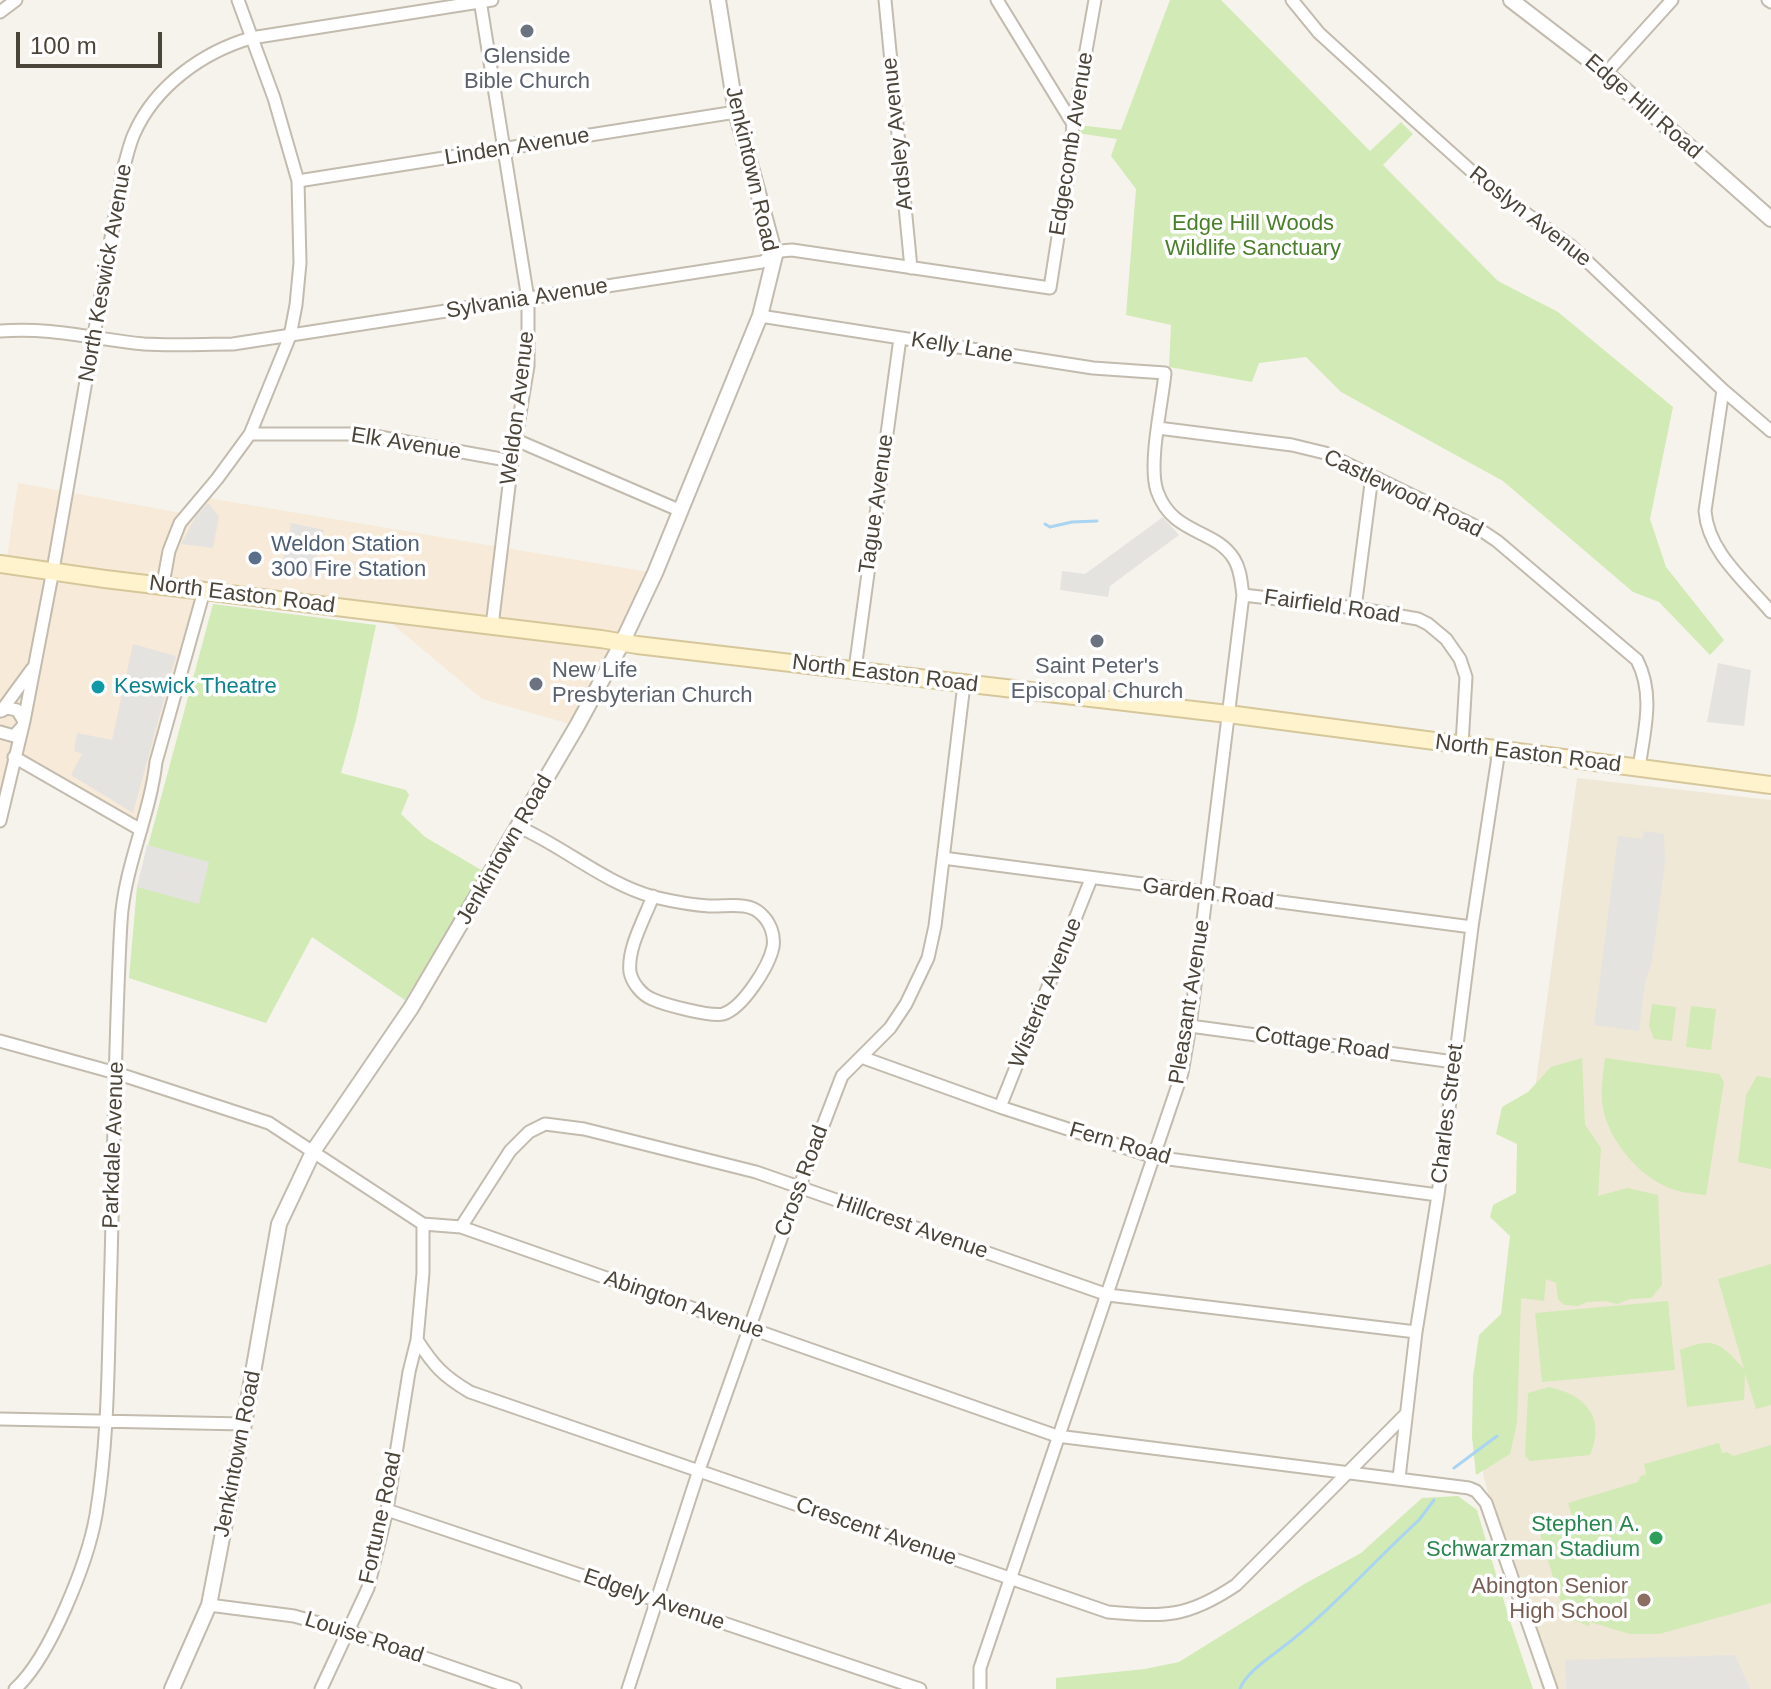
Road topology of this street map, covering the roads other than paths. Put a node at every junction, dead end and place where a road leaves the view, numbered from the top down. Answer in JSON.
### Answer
{"nodes":[{"id":1,"x":16,"y":0,"type":"edge"},
{"id":2,"x":238,"y":0,"type":"edge"},
{"id":3,"x":718,"y":0,"type":"edge"},
{"id":4,"x":885,"y":0,"type":"edge"},
{"id":5,"x":997,"y":0,"type":"edge"},
{"id":6,"x":1095,"y":0,"type":"edge"},
{"id":7,"x":1292,"y":0,"type":"edge"},
{"id":8,"x":1511,"y":0,"type":"edge"},
{"id":9,"x":1672,"y":0,"type":"edge"},
{"id":10,"x":484,"y":1,"type":"edge"},
{"id":11,"x":0,"y":12,"type":"edge"},
{"id":12,"x":251,"y":38,"type":"junction"},
{"id":13,"x":1606,"y":73,"type":"junction"},
{"id":14,"x":736,"y":112,"type":"junction"},
{"id":15,"x":1073,"y":124,"type":"junction"},
{"id":16,"x":504,"y":150,"type":"junction"},
{"id":17,"x":298,"y":181,"type":"junction"},
{"id":18,"x":1771,"y":219,"type":"edge"},
{"id":19,"x":775,"y":255,"type":"junction"},
{"id":20,"x":911,"y":268,"type":"junction"},
{"id":21,"x":1050,"y":288,"type":"joint"},
{"id":22,"x":528,"y":299,"type":"junction"},
{"id":23,"x":760,"y":316,"type":"junction"},
{"id":24,"x":0,"y":331,"type":"edge"},
{"id":25,"x":94,"y":336,"type":"junction"},
{"id":26,"x":290,"y":336,"type":"junction"},
{"id":27,"x":900,"y":338,"type":"junction"},
{"id":28,"x":1165,"y":373,"type":"joint"},
{"id":29,"x":1723,"y":390,"type":"junction"},
{"id":30,"x":1158,"y":428,"type":"junction"},
{"id":31,"x":1771,"y":431,"type":"edge"},
{"id":32,"x":250,"y":434,"type":"junction"},
{"id":33,"x":516,"y":440,"type":"junction"},
{"id":34,"x":512,"y":461,"type":"junction"},
{"id":35,"x":1372,"y":476,"type":"junction"},
{"id":36,"x":681,"y":511,"type":"junction"},
{"id":37,"x":0,"y":564,"type":"edge"},
{"id":38,"x":53,"y":570,"type":"junction"},
{"id":39,"x":163,"y":584,"type":"junction"},
{"id":40,"x":204,"y":591,"type":"junction"},
{"id":41,"x":1243,"y":595,"type":"junction"},
{"id":42,"x":1355,"y":608,"type":"junction"},
{"id":43,"x":1771,"y":612,"type":"edge"},
{"id":44,"x":492,"y":626,"type":"junction"},
{"id":45,"x":622,"y":643,"type":"junction"},
{"id":46,"x":34,"y":664,"type":"junction"},
{"id":47,"x":855,"y":669,"type":"junction"},
{"id":48,"x":964,"y":684,"type":"junction"},
{"id":49,"x":0,"y":712,"type":"edge"},
{"id":50,"x":1228,"y":714,"type":"junction"},
{"id":51,"x":24,"y":724,"type":"junction"},
{"id":52,"x":2,"y":734,"type":"edge"},
{"id":53,"x":1462,"y":745,"type":"junction"},
{"id":54,"x":1499,"y":750,"type":"junction"},
{"id":55,"x":14,"y":757,"type":"junction"},
{"id":56,"x":1639,"y":768,"type":"junction"},
{"id":57,"x":1771,"y":785,"type":"edge"},
{"id":58,"x":0,"y":821,"type":"edge"},
{"id":59,"x":519,"y":827,"type":"junction"},
{"id":60,"x":141,"y":830,"type":"junction"},
{"id":61,"x":943,"y":858,"type":"junction"},
{"id":62,"x":1091,"y":879,"type":"junction"},
{"id":63,"x":1206,"y":894,"type":"junction"},
{"id":64,"x":653,"y":896,"type":"junction"},
{"id":65,"x":1472,"y":927,"type":"junction"},
{"id":66,"x":1190,"y":1026,"type":"junction"},
{"id":67,"x":0,"y":1041,"type":"edge"},
{"id":68,"x":861,"y":1057,"type":"junction"},
{"id":69,"x":1454,"y":1062,"type":"junction"},
{"id":70,"x":116,"y":1073,"type":"junction"},
{"id":71,"x":1000,"y":1107,"type":"junction"},
{"id":72,"x":314,"y":1150,"type":"junction"},
{"id":73,"x":1154,"y":1157,"type":"junction"},
{"id":74,"x":799,"y":1188,"type":"junction"},
{"id":75,"x":1438,"y":1195,"type":"junction"},
{"id":76,"x":423,"y":1224,"type":"junction"},
{"id":77,"x":461,"y":1227,"type":"junction"},
{"id":78,"x":1108,"y":1295,"type":"junction"},
{"id":79,"x":750,"y":1328,"type":"junction"},
{"id":80,"x":1416,"y":1332,"type":"junction"},
{"id":81,"x":417,"y":1340,"type":"junction"},
{"id":82,"x":1406,"y":1414,"type":"junction"},
{"id":83,"x":0,"y":1419,"type":"edge"},
{"id":84,"x":106,"y":1423,"type":"junction"},
{"id":85,"x":244,"y":1424,"type":"junction"},
{"id":86,"x":1057,"y":1436,"type":"junction"},
{"id":87,"x":699,"y":1470,"type":"junction"},
{"id":88,"x":1349,"y":1472,"type":"junction"},
{"id":89,"x":1399,"y":1478,"type":"junction"},
{"id":90,"x":387,"y":1510,"type":"junction"},
{"id":91,"x":1010,"y":1579,"type":"junction"},
{"id":92,"x":656,"y":1600,"type":"junction"},
{"id":93,"x":209,"y":1605,"type":"junction"},
{"id":94,"x":347,"y":1631,"type":"junction"},
{"id":95,"x":15,"y":1689,"type":"edge"},
{"id":96,"x":172,"y":1689,"type":"edge"},
{"id":97,"x":321,"y":1689,"type":"edge"},
{"id":98,"x":515,"y":1689,"type":"edge"},
{"id":99,"x":628,"y":1689,"type":"edge"},
{"id":100,"x":920,"y":1689,"type":"edge"},
{"id":101,"x":980,"y":1689,"type":"edge"},
{"id":102,"x":1551,"y":1689,"type":"edge"}],
"edges":[{"from":1,"to":11,"type":"street"},
{"from":2,"to":12,"type":"street"},
{"from":3,"to":14,"type":"street","name":"Jenkintown Road"},
{"from":4,"to":20,"type":"street","name":"Ardsley Avenue"},
{"from":5,"to":15,"type":"street"},
{"from":6,"to":15,"type":"street","name":"Edgecomb Avenue"},
{"from":7,"to":29,"type":"street","name":"Roslyn Avenue"},
{"from":8,"to":13,"type":"street","name":"Edge Hill Road"},
{"from":9,"to":13,"type":"street"},
{"from":10,"to":12,"type":"street","name":"North Keswick Avenue"},
{"from":10,"to":16,"type":"street","name":"Weldon Avenue"},
{"from":12,"to":17,"type":"street"},
{"from":12,"to":25,"type":"street","name":"North Keswick Avenue"},
{"from":13,"to":18,"type":"street","name":"Edge Hill Road"},
{"from":14,"to":16,"type":"street","name":"Linden Avenue"},
{"from":14,"to":19,"type":"street","name":"Jenkintown Road"},
{"from":15,"to":21,"type":"street","name":"Edgecomb Avenue"},
{"from":16,"to":17,"type":"street","name":"Linden Avenue"},
{"from":16,"to":22,"type":"street","name":"Weldon Avenue"},
{"from":17,"to":26,"type":"street"},
{"from":19,"to":20,"type":"street","name":"Sylvania Avenue"},
{"from":19,"to":22,"type":"street","name":"Sylvania Avenue"},
{"from":19,"to":23,"type":"street","name":"Jenkintown Road"},
{"from":20,"to":21,"type":"street","name":"Sylvania Avenue"},
{"from":22,"to":26,"type":"street","name":"Sylvania Avenue"},
{"from":22,"to":33,"type":"street","name":"Weldon Avenue"},
{"from":23,"to":27,"type":"street","name":"Kelly Lane"},
{"from":23,"to":36,"type":"street","name":"Jenkintown Road"},
{"from":24,"to":25,"type":"street","name":"Sylvania Avenue"},
{"from":25,"to":26,"type":"street","name":"Sylvania Avenue"},
{"from":25,"to":38,"type":"street","name":"North Keswick Avenue"},
{"from":26,"to":32,"type":"street"},
{"from":27,"to":28,"type":"street","name":"Kelly Lane"},
{"from":27,"to":47,"type":"street","name":"Tague Avenue"},
{"from":28,"to":30,"type":"street","name":"Pleasant Avenue"},
{"from":29,"to":31,"type":"street","name":"Roslyn Avenue"},
{"from":29,"to":43,"type":"street"},
{"from":30,"to":35,"type":"street","name":"Castlewood Road"},
{"from":30,"to":41,"type":"street","name":"Pleasant Avenue"},
{"from":32,"to":34,"type":"street","name":"Elk Avenue"},
{"from":32,"to":39,"type":"street"},
{"from":33,"to":34,"type":"street","name":"Weldon Avenue"},
{"from":33,"to":36,"type":"street"},
{"from":34,"to":44,"type":"street","name":"Weldon Avenue"},
{"from":35,"to":42,"type":"street"},
{"from":35,"to":56,"type":"street","name":"Castlewood Road"},
{"from":36,"to":45,"type":"street","name":"Jenkintown Road"},
{"from":37,"to":38,"type":"main road","name":"North Easton Road"},
{"from":38,"to":39,"type":"main road","name":"North Easton Road"},
{"from":38,"to":46,"type":"street","name":"North Keswick Avenue"},
{"from":39,"to":40,"type":"main road","name":"North Easton Road"},
{"from":40,"to":44,"type":"main road","name":"North Easton Road"},
{"from":40,"to":60,"type":"street","name":"Parkdale Avenue"},
{"from":41,"to":42,"type":"street","name":"Fairfield Road"},
{"from":41,"to":50,"type":"street","name":"Pleasant Avenue"},
{"from":42,"to":53,"type":"street","name":"Fairfield Road"},
{"from":44,"to":45,"type":"main road","name":"North Easton Road"},
{"from":45,"to":47,"type":"main road","name":"North Easton Road"},
{"from":45,"to":59,"type":"street","name":"Jenkintown Road"},
{"from":46,"to":49,"type":"street","name":"North Keswick Avenue"},
{"from":46,"to":51,"type":"street","name":"North Keswick Avenue"},
{"from":47,"to":48,"type":"main road","name":"North Easton Road"},
{"from":48,"to":50,"type":"main road","name":"North Easton Road"},
{"from":48,"to":61,"type":"street","name":"Cross Road"},
{"from":49,"to":51,"type":"street"},
{"from":50,"to":53,"type":"main road","name":"North Easton Road"},
{"from":50,"to":63,"type":"street","name":"Pleasant Avenue"},
{"from":51,"to":52,"type":"street"},
{"from":51,"to":55,"type":"street","name":"North Keswick Avenue"},
{"from":52,"to":55,"type":"street"},
{"from":53,"to":54,"type":"main road","name":"North Easton Road"},
{"from":54,"to":56,"type":"main road","name":"North Easton Road"},
{"from":54,"to":65,"type":"street","name":"Charles Street"},
{"from":55,"to":58,"type":"street","name":"North Keswick Avenue"},
{"from":55,"to":60,"type":"street"},
{"from":56,"to":57,"type":"main road","name":"North Easton Road"},
{"from":59,"to":64,"type":"street"},
{"from":59,"to":72,"type":"street","name":"Jenkintown Road"},
{"from":60,"to":70,"type":"street","name":"Parkdale Avenue"},
{"from":61,"to":62,"type":"street","name":"Garden Road"},
{"from":61,"to":68,"type":"street","name":"Cross Road"},
{"from":62,"to":63,"type":"street","name":"Garden Road"},
{"from":62,"to":71,"type":"street","name":"Wisteria Avenue"},
{"from":63,"to":65,"type":"street","name":"Garden Road"},
{"from":63,"to":66,"type":"street","name":"Pleasant Avenue"},
{"from":64,"to":64,"type":"street"},
{"from":65,"to":69,"type":"street","name":"Charles Street"},
{"from":66,"to":69,"type":"street","name":"Cottage Road"},
{"from":66,"to":73,"type":"street","name":"Pleasant Avenue"},
{"from":67,"to":70,"type":"street","name":"Abington Avenue"},
{"from":68,"to":71,"type":"street","name":"Fern Road"},
{"from":68,"to":74,"type":"street","name":"Cross Road"},
{"from":69,"to":75,"type":"street","name":"Charles Street"},
{"from":70,"to":72,"type":"street","name":"Abington Avenue"},
{"from":70,"to":84,"type":"street","name":"Parkdale Avenue"},
{"from":71,"to":73,"type":"street","name":"Fern Road"},
{"from":72,"to":76,"type":"street","name":"Abington Avenue"},
{"from":72,"to":85,"type":"street","name":"Jenkintown Road"},
{"from":73,"to":75,"type":"street","name":"Fern Road"},
{"from":73,"to":78,"type":"street","name":"Pleasant Avenue"},
{"from":74,"to":77,"type":"street","name":"Hillcrest Avenue"},
{"from":74,"to":78,"type":"street","name":"Hillcrest Avenue"},
{"from":74,"to":79,"type":"street","name":"Cross Road"},
{"from":75,"to":80,"type":"street","name":"Charles Street"},
{"from":76,"to":77,"type":"street","name":"Abington Avenue"},
{"from":76,"to":81,"type":"street"},
{"from":77,"to":79,"type":"street","name":"Abington Avenue"},
{"from":78,"to":80,"type":"street","name":"Hillcrest Avenue"},
{"from":78,"to":86,"type":"street","name":"Pleasant Avenue"},
{"from":79,"to":86,"type":"street","name":"Abington Avenue"},
{"from":79,"to":87,"type":"street","name":"Cross Road"},
{"from":80,"to":82,"type":"street","name":"Charles Street"},
{"from":81,"to":87,"type":"street","name":"Crescent Avenue"},
{"from":81,"to":90,"type":"street","name":"Fortune Road"},
{"from":82,"to":88,"type":"street","name":"Crescent Avenue"},
{"from":82,"to":89,"type":"street","name":"Charles Street"},
{"from":83,"to":84,"type":"street"},
{"from":84,"to":85,"type":"street"},
{"from":84,"to":95,"type":"street","name":"Parkdale Avenue"},
{"from":85,"to":93,"type":"street","name":"Jenkintown Road"},
{"from":86,"to":88,"type":"street","name":"Abington Avenue"},
{"from":86,"to":91,"type":"street","name":"Pleasant Avenue"},
{"from":87,"to":91,"type":"street","name":"Crescent Avenue"},
{"from":87,"to":92,"type":"street","name":"Cross Road"},
{"from":88,"to":89,"type":"street","name":"Abington Avenue"},
{"from":88,"to":91,"type":"street","name":"Crescent Avenue"},
{"from":89,"to":102,"type":"street","name":"Abington Avenue"},
{"from":90,"to":92,"type":"street","name":"Edgely Avenue"},
{"from":90,"to":94,"type":"street","name":"Fortune Road"},
{"from":91,"to":101,"type":"street","name":"Pleasant Avenue"},
{"from":92,"to":99,"type":"street","name":"Cross Road"},
{"from":92,"to":100,"type":"street","name":"Edgely Avenue"},
{"from":93,"to":94,"type":"street","name":"Louise Road"},
{"from":93,"to":96,"type":"street","name":"Jenkintown Road"},
{"from":94,"to":97,"type":"street","name":"Fortune Road"},
{"from":94,"to":98,"type":"street","name":"Louise Road"}]}
